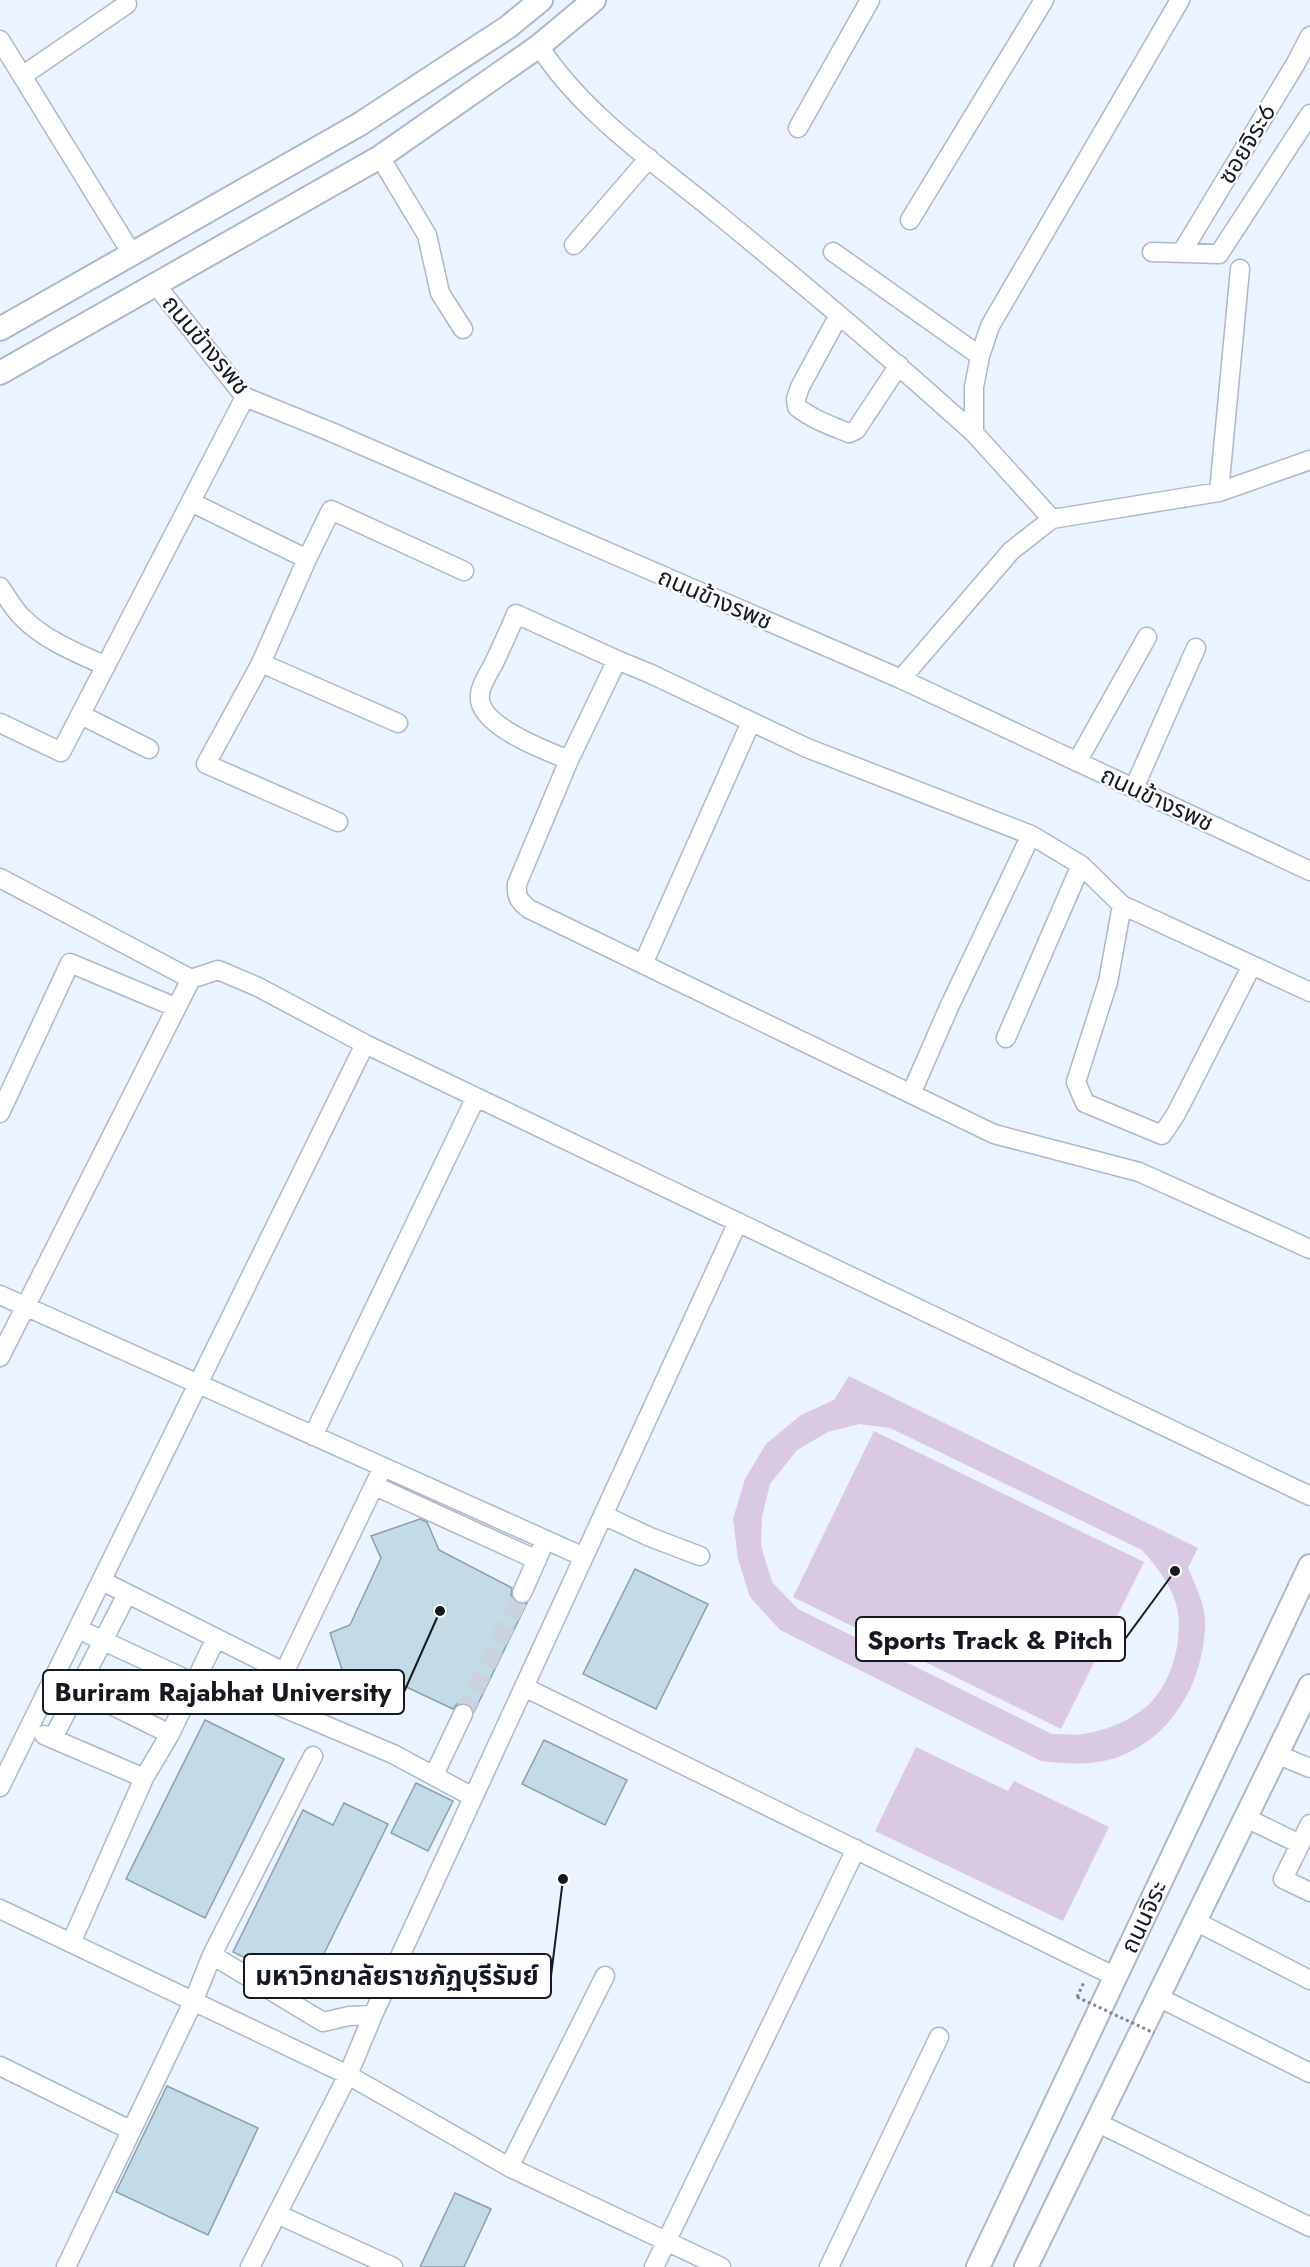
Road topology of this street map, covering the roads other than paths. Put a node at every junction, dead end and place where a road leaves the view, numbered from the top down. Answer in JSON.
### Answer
{"nodes":[{"id":1,"x":541,"y":0,"type":"edge"},
{"id":2,"x":594,"y":0,"type":"edge"},
{"id":3,"x":870,"y":0,"type":"edge"},
{"id":4,"x":1044,"y":0,"type":"edge"},
{"id":5,"x":1175,"y":2,"type":"edge"},
{"id":6,"x":126,"y":4,"type":"dead end"},
{"id":7,"x":1310,"y":36,"type":"edge"},
{"id":8,"x":0,"y":40,"type":"edge"},
{"id":9,"x":539,"y":46,"type":"junction"},
{"id":10,"x":22,"y":76,"type":"junction"},
{"id":11,"x":1310,"y":114,"type":"edge"},
{"id":12,"x":798,"y":128,"type":"dead end"},
{"id":13,"x":380,"y":157,"type":"junction"},
{"id":14,"x":649,"y":158,"type":"junction"},
{"id":15,"x":910,"y":220,"type":"dead end"},
{"id":16,"x":574,"y":245,"type":"dead end"},
{"id":17,"x":833,"y":252,"type":"dead end"},
{"id":18,"x":1152,"y":252,"type":"dead end"},
{"id":19,"x":1182,"y":252,"type":"junction"},
{"id":20,"x":132,"y":254,"type":"junction"},
{"id":21,"x":1240,"y":269,"type":"dead end"},
{"id":22,"x":156,"y":285,"type":"junction"},
{"id":23,"x":839,"y":315,"type":"junction"},
{"id":24,"x":463,"y":328,"type":"dead end"},
{"id":25,"x":0,"y":329,"type":"edge"},
{"id":26,"x":980,"y":356,"type":"junction"},
{"id":27,"x":899,"y":365,"type":"junction"},
{"id":28,"x":0,"y":373,"type":"edge"},
{"id":29,"x":246,"y":397,"type":"junction"},
{"id":30,"x":974,"y":433,"type":"junction"},
{"id":31,"x":1310,"y":460,"type":"edge"},
{"id":32,"x":1219,"y":492,"type":"junction"},
{"id":33,"x":191,"y":502,"type":"junction"},
{"id":34,"x":1052,"y":519,"type":"junction"},
{"id":35,"x":307,"y":559,"type":"junction"},
{"id":36,"x":464,"y":571,"type":"dead end"},
{"id":37,"x":0,"y":586,"type":"edge"},
{"id":38,"x":1147,"y":637,"type":"dead end"},
{"id":39,"x":1196,"y":648,"type":"dead end"},
{"id":40,"x":617,"y":660,"type":"junction"},
{"id":41,"x":261,"y":663,"type":"junction"},
{"id":42,"x":106,"y":666,"type":"junction"},
{"id":43,"x":901,"y":679,"type":"junction"},
{"id":44,"x":81,"y":715,"type":"junction"},
{"id":45,"x":751,"y":722,"type":"junction"},
{"id":46,"x":0,"y":723,"type":"edge"},
{"id":47,"x":398,"y":723,"type":"dead end"},
{"id":48,"x":148,"y":749,"type":"dead end"},
{"id":49,"x":569,"y":760,"type":"junction"},
{"id":50,"x":1077,"y":762,"type":"junction"},
{"id":51,"x":1134,"y":788,"type":"junction"},
{"id":52,"x":338,"y":822,"type":"dead end"},
{"id":53,"x":1031,"y":835,"type":"junction"},
{"id":54,"x":1081,"y":866,"type":"junction"},
{"id":55,"x":1310,"y":871,"type":"edge"},
{"id":56,"x":0,"y":878,"type":"edge"},
{"id":57,"x":1122,"y":905,"type":"junction"},
{"id":58,"x":643,"y":964,"type":"junction"},
{"id":59,"x":1252,"y":965,"type":"junction"},
{"id":60,"x":191,"y":979,"type":"junction"},
{"id":61,"x":1310,"y":992,"type":"edge"},
{"id":62,"x":175,"y":1007,"type":"junction"},
{"id":63,"x":1006,"y":1038,"type":"dead end"},
{"id":64,"x":365,"y":1044,"type":"junction"},
{"id":65,"x":911,"y":1094,"type":"junction"},
{"id":66,"x":476,"y":1097,"type":"junction"},
{"id":67,"x":0,"y":1113,"type":"edge"},
{"id":68,"x":738,"y":1222,"type":"junction"},
{"id":69,"x":1310,"y":1249,"type":"edge"},
{"id":70,"x":0,"y":1294,"type":"edge"},
{"id":71,"x":25,"y":1306,"type":"junction"},
{"id":72,"x":0,"y":1357,"type":"edge"},
{"id":73,"x":199,"y":1384,"type":"junction"},
{"id":74,"x":313,"y":1436,"type":"junction"},
{"id":75,"x":383,"y":1467,"type":"junction"},
{"id":76,"x":375,"y":1486,"type":"junction"},
{"id":77,"x":1310,"y":1496,"type":"edge"},
{"id":78,"x":603,"y":1515,"type":"junction"},
{"id":79,"x":545,"y":1540,"type":"junction"},
{"id":80,"x":700,"y":1556,"type":"dead end"},
{"id":81,"x":584,"y":1557,"type":"junction"},
{"id":82,"x":537,"y":1560,"type":"junction"},
{"id":83,"x":1310,"y":1566,"type":"edge"},
{"id":84,"x":102,"y":1581,"type":"junction"},
{"id":85,"x":522,"y":1593,"type":"tunnel mouth"},
{"id":86,"x":128,"y":1594,"type":"junction"},
{"id":87,"x":78,"y":1629,"type":"junction"},
{"id":88,"x":216,"y":1638,"type":"junction"},
{"id":89,"x":103,"y":1641,"type":"junction"},
{"id":90,"x":284,"y":1672,"type":"junction"},
{"id":91,"x":54,"y":1676,"type":"junction"},
{"id":92,"x":194,"y":1683,"type":"junction"},
{"id":93,"x":1310,"y":1686,"type":"edge"},
{"id":94,"x":524,"y":1687,"type":"junction"},
{"id":95,"x":79,"y":1688,"type":"junction"},
{"id":96,"x":464,"y":1714,"type":"tunnel mouth"},
{"id":97,"x":28,"y":1728,"type":"junction"},
{"id":98,"x":170,"y":1734,"type":"junction"},
{"id":99,"x":53,"y":1738,"type":"junction"},
{"id":100,"x":1276,"y":1754,"type":"junction"},
{"id":101,"x":313,"y":1756,"type":"dead end"},
{"id":102,"x":1310,"y":1768,"type":"edge"},
{"id":103,"x":434,"y":1775,"type":"junction"},
{"id":104,"x":144,"y":1778,"type":"junction"},
{"id":105,"x":0,"y":1787,"type":"edge"},
{"id":106,"x":473,"y":1797,"type":"junction"},
{"id":107,"x":1246,"y":1818,"type":"junction"},
{"id":108,"x":1310,"y":1824,"type":"edge"},
{"id":109,"x":1300,"y":1844,"type":"junction"},
{"id":110,"x":856,"y":1849,"type":"junction"},
{"id":111,"x":1310,"y":1892,"type":"edge"},
{"id":112,"x":0,"y":1909,"type":"edge"},
{"id":113,"x":1195,"y":1922,"type":"junction"},
{"id":114,"x":71,"y":1943,"type":"junction"},
{"id":115,"x":212,"y":1955,"type":"junction"},
{"id":116,"x":605,"y":1976,"type":"dead end"},
{"id":117,"x":1116,"y":1977,"type":"junction"},
{"id":118,"x":1310,"y":1980,"type":"edge"},
{"id":119,"x":1158,"y":1997,"type":"junction"},
{"id":120,"x":194,"y":2000,"type":"junction"},
{"id":121,"x":373,"y":2015,"type":"junction"},
{"id":122,"x":939,"y":2037,"type":"dead end"},
{"id":123,"x":0,"y":2066,"type":"edge"},
{"id":124,"x":1310,"y":2073,"type":"edge"},
{"id":125,"x":348,"y":2075,"type":"junction"},
{"id":126,"x":1096,"y":2122,"type":"junction"},
{"id":127,"x":130,"y":2130,"type":"junction"},
{"id":128,"x":508,"y":2167,"type":"junction"},
{"id":129,"x":277,"y":2214,"type":"junction"},
{"id":130,"x":1310,"y":2227,"type":"edge"},
{"id":131,"x":666,"y":2242,"type":"junction"},
{"id":132,"x":66,"y":2267,"type":"edge"},
{"id":133,"x":250,"y":2267,"type":"edge"},
{"id":134,"x":393,"y":2267,"type":"edge"},
{"id":135,"x":654,"y":2267,"type":"edge"},
{"id":136,"x":721,"y":2267,"type":"edge"},
{"id":137,"x":829,"y":2267,"type":"edge"},
{"id":138,"x":978,"y":2267,"type":"edge"},
{"id":139,"x":1026,"y":2267,"type":"edge"}],
"edges":[{"from":1,"to":20,"type":"main road"},
{"from":2,"to":9,"type":"main road"},
{"from":3,"to":12,"type":"street"},
{"from":4,"to":15,"type":"street"},
{"from":5,"to":26,"type":"street"},
{"from":6,"to":10,"type":"street"},
{"from":7,"to":19,"type":"street","name":"ซอยจิระ6"},
{"from":8,"to":10,"type":"street"},
{"from":9,"to":13,"type":"main road"},
{"from":9,"to":14,"type":"street"},
{"from":10,"to":20,"type":"street"},
{"from":11,"to":19,"type":"street"},
{"from":13,"to":22,"type":"main road"},
{"from":13,"to":24,"type":"street"},
{"from":14,"to":16,"type":"street"},
{"from":14,"to":23,"type":"street"},
{"from":17,"to":26,"type":"street"},
{"from":18,"to":19,"type":"street"},
{"from":20,"to":22,"type":"main road"},
{"from":20,"to":25,"type":"main road"},
{"from":21,"to":32,"type":"street"},
{"from":22,"to":28,"type":"main road"},
{"from":22,"to":29,"type":"street","name":"ถนนข้างรพช"},
{"from":23,"to":27,"type":"street"},
{"from":23,"to":27,"type":"street"},
{"from":26,"to":30,"type":"street"},
{"from":27,"to":30,"type":"street"},
{"from":29,"to":33,"type":"street"},
{"from":29,"to":43,"type":"street","name":"ถนนข้างรพช"},
{"from":30,"to":34,"type":"street"},
{"from":31,"to":32,"type":"street"},
{"from":32,"to":34,"type":"street"},
{"from":33,"to":35,"type":"street"},
{"from":33,"to":42,"type":"street"},
{"from":34,"to":43,"type":"street"},
{"from":35,"to":36,"type":"street"},
{"from":35,"to":41,"type":"street"},
{"from":37,"to":42,"type":"street"},
{"from":38,"to":50,"type":"street"},
{"from":39,"to":51,"type":"street"},
{"from":40,"to":45,"type":"street"},
{"from":40,"to":49,"type":"street"},
{"from":40,"to":49,"type":"street"},
{"from":41,"to":47,"type":"street"},
{"from":41,"to":52,"type":"street"},
{"from":42,"to":44,"type":"street"},
{"from":43,"to":50,"type":"street","name":"ถนนข้างรพช"},
{"from":44,"to":46,"type":"street"},
{"from":44,"to":48,"type":"street"},
{"from":45,"to":53,"type":"street"},
{"from":45,"to":58,"type":"street"},
{"from":49,"to":58,"type":"street"},
{"from":50,"to":51,"type":"street","name":"ถนนข้างรพช"},
{"from":51,"to":55,"type":"street","name":"ถนนข้างรพช"},
{"from":53,"to":54,"type":"street"},
{"from":53,"to":65,"type":"street"},
{"from":54,"to":57,"type":"street"},
{"from":54,"to":63,"type":"street"},
{"from":56,"to":60,"type":"street"},
{"from":57,"to":59,"type":"street"},
{"from":57,"to":59,"type":"street"},
{"from":58,"to":65,"type":"street"},
{"from":59,"to":61,"type":"street"},
{"from":60,"to":62,"type":"street"},
{"from":60,"to":64,"type":"street"},
{"from":62,"to":67,"type":"street"},
{"from":62,"to":71,"type":"street"},
{"from":64,"to":66,"type":"street"},
{"from":64,"to":73,"type":"street"},
{"from":65,"to":69,"type":"street"},
{"from":66,"to":68,"type":"street"},
{"from":66,"to":74,"type":"street"},
{"from":68,"to":77,"type":"street"},
{"from":68,"to":78,"type":"street"},
{"from":70,"to":71,"type":"street"},
{"from":71,"to":72,"type":"street"},
{"from":71,"to":73,"type":"street"},
{"from":73,"to":74,"type":"street"},
{"from":73,"to":84,"type":"street"},
{"from":74,"to":75,"type":"street"},
{"from":75,"to":76,"type":"street"},
{"from":75,"to":79,"type":"street"},
{"from":76,"to":82,"type":"street"},
{"from":76,"to":90,"type":"street"},
{"from":78,"to":80,"type":"street"},
{"from":78,"to":81,"type":"street"},
{"from":79,"to":81,"type":"street"},
{"from":79,"to":82,"type":"street"},
{"from":81,"to":94,"type":"street"},
{"from":82,"to":85,"type":"street"},
{"from":83,"to":117,"type":"main road","name":"ถนนจิระ"},
{"from":84,"to":86,"type":"street"},
{"from":84,"to":87,"type":"street"},
{"from":86,"to":88,"type":"street"},
{"from":86,"to":89,"type":"street"},
{"from":87,"to":89,"type":"street"},
{"from":87,"to":91,"type":"street"},
{"from":88,"to":90,"type":"street"},
{"from":88,"to":92,"type":"street"},
{"from":89,"to":92,"type":"street"},
{"from":89,"to":95,"type":"street"},
{"from":90,"to":103,"type":"street"},
{"from":91,"to":95,"type":"street"},
{"from":91,"to":97,"type":"street"},
{"from":92,"to":98,"type":"street"},
{"from":93,"to":100,"type":"main road","name":"ถนนจิระ"},
{"from":94,"to":106,"type":"street"},
{"from":94,"to":110,"type":"street"},
{"from":95,"to":98,"type":"street"},
{"from":95,"to":99,"type":"street"},
{"from":96,"to":103,"type":"street"},
{"from":97,"to":99,"type":"street"},
{"from":97,"to":105,"type":"street"},
{"from":98,"to":104,"type":"street"},
{"from":99,"to":104,"type":"street"},
{"from":100,"to":102,"type":"street"},
{"from":100,"to":107,"type":"main road","name":"ถนนจิระ"},
{"from":101,"to":115,"type":"street"},
{"from":103,"to":106,"type":"street"},
{"from":104,"to":114,"type":"street"},
{"from":106,"to":121,"type":"street"},
{"from":107,"to":109,"type":"street"},
{"from":107,"to":113,"type":"main road","name":"ถนนจิระ"},
{"from":108,"to":109,"type":"street"},
{"from":109,"to":111,"type":"street"},
{"from":110,"to":117,"type":"street"},
{"from":110,"to":131,"type":"street"},
{"from":112,"to":114,"type":"street"},
{"from":113,"to":118,"type":"street"},
{"from":113,"to":119,"type":"main road","name":"ถนนจิระ"},
{"from":114,"to":120,"type":"street"},
{"from":115,"to":120,"type":"street"},
{"from":115,"to":121,"type":"street"},
{"from":116,"to":128,"type":"street"},
{"from":117,"to":138,"type":"main road","name":"ถนนจิระ"},
{"from":119,"to":124,"type":"street"},
{"from":119,"to":126,"type":"main road","name":"ถนนจิระ"},
{"from":120,"to":125,"type":"street"},
{"from":120,"to":127,"type":"street"},
{"from":121,"to":125,"type":"street"},
{"from":122,"to":137,"type":"street"},
{"from":123,"to":127,"type":"street"},
{"from":125,"to":128,"type":"street"},
{"from":125,"to":129,"type":"street"},
{"from":126,"to":130,"type":"street"},
{"from":126,"to":139,"type":"main road","name":"ถนนจิระ"},
{"from":127,"to":132,"type":"street"},
{"from":128,"to":131,"type":"street"},
{"from":129,"to":133,"type":"street"},
{"from":129,"to":134,"type":"street"},
{"from":131,"to":135,"type":"street"},
{"from":131,"to":136,"type":"street"}]}
